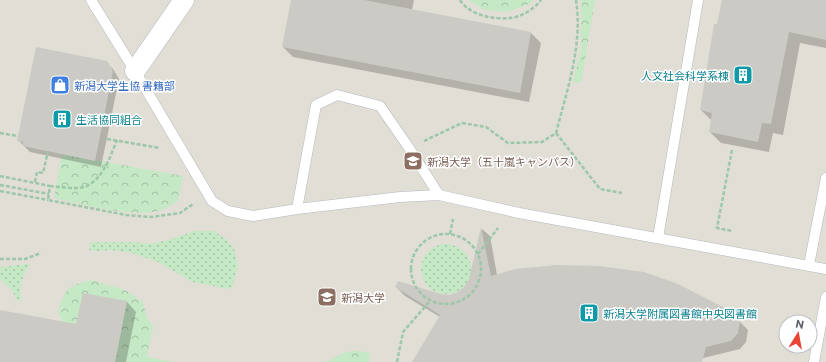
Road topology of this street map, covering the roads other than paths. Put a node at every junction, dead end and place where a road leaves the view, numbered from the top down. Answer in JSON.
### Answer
{"nodes":[{"id":1,"x":91,"y":0,"type":"edge"},
{"id":2,"x":184,"y":0,"type":"edge"},
{"id":3,"x":698,"y":0,"type":"edge"},
{"id":4,"x":135,"y":71,"type":"junction"},
{"id":5,"x":826,"y":178,"type":"edge"},
{"id":6,"x":439,"y":196,"type":"junction"},
{"id":7,"x":297,"y":209,"type":"junction"},
{"id":8,"x":658,"y":238,"type":"junction"},
{"id":9,"x":809,"y":265,"type":"junction"},
{"id":10,"x":826,"y":269,"type":"edge"},
{"id":11,"x":826,"y":297,"type":"edge"},
{"id":12,"x":814,"y":362,"type":"edge"}],
"edges":[{"from":1,"to":4,"type":"lane"},
{"from":2,"to":4,"type":"street"},
{"from":3,"to":8,"type":"lane"},
{"from":4,"to":7,"type":"lane"},
{"from":5,"to":9,"type":"lane"},
{"from":6,"to":7,"type":"lane"},
{"from":6,"to":7,"type":"lane"},
{"from":6,"to":8,"type":"lane"},
{"from":8,"to":9,"type":"lane"},
{"from":9,"to":10,"type":"lane"},
{"from":11,"to":12,"type":"lane"}]}
